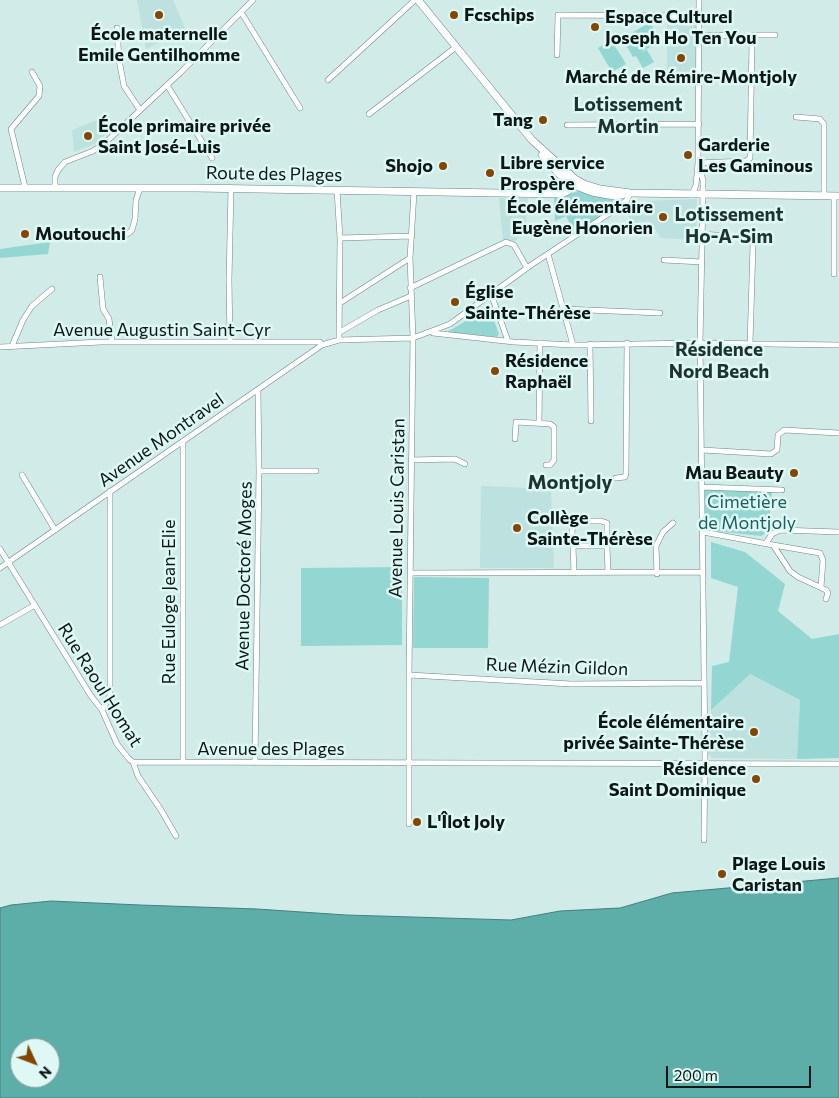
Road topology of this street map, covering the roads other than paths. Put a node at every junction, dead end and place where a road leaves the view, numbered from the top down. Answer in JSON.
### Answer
{"nodes":[{"id":1,"x":416,"y":0,"type":"edge"},
{"id":2,"x":698,"y":0,"type":"edge"},
{"id":3,"x":250,"y":1,"type":"edge"},
{"id":4,"x":241,"y":12,"type":"junction"},
{"id":5,"x":698,"y":16,"type":"junction"},
{"id":6,"x":117,"y":28,"type":"dead end"},
{"id":7,"x":698,"y":35,"type":"junction"},
{"id":8,"x":775,"y":35,"type":"dead end"},
{"id":9,"x":750,"y":37,"type":"junction"},
{"id":10,"x":456,"y":47,"type":"junction"},
{"id":11,"x":557,"y":55,"type":"dead end"},
{"id":12,"x":32,"y":72,"type":"dead end"},
{"id":13,"x":328,"y":80,"type":"dead end"},
{"id":14,"x":167,"y":85,"type":"junction"},
{"id":15,"x":300,"y":108,"type":"dead end"},
{"id":16,"x":140,"y":110,"type":"junction"},
{"id":17,"x":369,"y":114,"type":"dead end"},
{"id":18,"x":796,"y":117,"type":"dead end"},
{"id":19,"x":699,"y":124,"type":"junction"},
{"id":20,"x":567,"y":126,"type":"dead end"},
{"id":21,"x":532,"y":140,"type":"junction"},
{"id":22,"x":212,"y":158,"type":"dead end"},
{"id":23,"x":698,"y":162,"type":"junction"},
{"id":24,"x":559,"y":174,"type":"junction"},
{"id":25,"x":574,"y":181,"type":"junction"},
{"id":26,"x":25,"y":187,"type":"junction"},
{"id":27,"x":55,"y":187,"type":"junction"},
{"id":28,"x":0,"y":188,"type":"edge"},
{"id":29,"x":140,"y":188,"type":"junction"},
{"id":30,"x":561,"y":188,"type":"junction"},
{"id":31,"x":231,"y":189,"type":"junction"},
{"id":32,"x":337,"y":190,"type":"junction"},
{"id":33,"x":414,"y":192,"type":"junction"},
{"id":34,"x":548,"y":194,"type":"junction"},
{"id":35,"x":623,"y":194,"type":"junction"},
{"id":36,"x":692,"y":195,"type":"junction"},
{"id":37,"x":703,"y":195,"type":"junction"},
{"id":38,"x":824,"y":196,"type":"junction"},
{"id":39,"x":837,"y":196,"type":"edge"},
{"id":40,"x":613,"y":211,"type":"junction"},
{"id":41,"x":701,"y":234,"type":"junction"},
{"id":42,"x":412,"y":236,"type":"junction"},
{"id":43,"x":98,"y":237,"type":"dead end"},
{"id":44,"x":340,"y":238,"type":"junction"},
{"id":45,"x":548,"y":254,"type":"junction"},
{"id":46,"x":410,"y":258,"type":"junction"},
{"id":47,"x":664,"y":260,"type":"dead end"},
{"id":48,"x":702,"y":262,"type":"junction"},
{"id":49,"x":527,"y":268,"type":"junction"},
{"id":50,"x":834,"y":274,"type":"dead end"},
{"id":51,"x":100,"y":277,"type":"dead end"},
{"id":52,"x":410,"y":288,"type":"junction"},
{"id":53,"x":52,"y":289,"type":"dead end"},
{"id":54,"x":492,"y":294,"type":"junction"},
{"id":55,"x":411,"y":296,"type":"junction"},
{"id":56,"x":340,"y":303,"type":"junction"},
{"id":57,"x":563,"y":308,"type":"junction"},
{"id":58,"x":660,"y":312,"type":"dead end"},
{"id":59,"x":340,"y":332,"type":"junction"},
{"id":60,"x":430,"y":333,"type":"junction"},
{"id":61,"x":413,"y":338,"type":"junction"},
{"id":62,"x":339,"y":340,"type":"junction"},
{"id":63,"x":508,"y":341,"type":"junction"},
{"id":64,"x":112,"y":342,"type":"junction"},
{"id":65,"x":230,"y":342,"type":"junction"},
{"id":66,"x":627,"y":343,"type":"junction"},
{"id":67,"x":700,"y":343,"type":"junction"},
{"id":68,"x":540,"y":344,"type":"junction"},
{"id":69,"x":590,"y":344,"type":"junction"},
{"id":70,"x":750,"y":344,"type":"junction"},
{"id":71,"x":322,"y":345,"type":"junction"},
{"id":72,"x":573,"y":345,"type":"junction"},
{"id":73,"x":839,"y":345,"type":"edge"},
{"id":74,"x":12,"y":346,"type":"junction"},
{"id":75,"x":0,"y":347,"type":"edge"},
{"id":76,"x":258,"y":390,"type":"junction"},
{"id":77,"x":590,"y":421,"type":"dead end"},
{"id":78,"x":540,"y":423,"type":"junction"},
{"id":79,"x":838,"y":432,"type":"edge"},
{"id":80,"x":515,"y":439,"type":"dead end"},
{"id":81,"x":182,"y":442,"type":"junction"},
{"id":82,"x":702,"y":450,"type":"junction"},
{"id":83,"x":411,"y":460,"type":"junction"},
{"id":84,"x":465,"y":464,"type":"dead end"},
{"id":85,"x":546,"y":465,"type":"dead end"},
{"id":86,"x":260,"y":471,"type":"junction"},
{"id":87,"x":316,"y":471,"type":"dead end"},
{"id":88,"x":22,"y":475,"type":"dead end"},
{"id":89,"x":616,"y":478,"type":"dead end"},
{"id":90,"x":702,"y":487,"type":"junction"},
{"id":91,"x":782,"y":490,"type":"dead end"},
{"id":92,"x":110,"y":491,"type":"junction"},
{"id":93,"x":673,"y":523,"type":"dead end"},
{"id":94,"x":55,"y":530,"type":"junction"},
{"id":95,"x":839,"y":532,"type":"edge"},
{"id":96,"x":703,"y":535,"type":"junction"},
{"id":97,"x":766,"y":543,"type":"junction"},
{"id":98,"x":773,"y":545,"type":"junction"},
{"id":99,"x":573,"y":546,"type":"junction"},
{"id":100,"x":607,"y":546,"type":"junction"},
{"id":101,"x":0,"y":549,"type":"edge"},
{"id":102,"x":8,"y":562,"type":"junction"},
{"id":103,"x":0,"y":568,"type":"edge"},
{"id":104,"x":703,"y":572,"type":"junction"},
{"id":105,"x":410,"y":573,"type":"junction"},
{"id":106,"x":608,"y":573,"type":"junction"},
{"id":107,"x":574,"y":574,"type":"junction"},
{"id":108,"x":657,"y":574,"type":"junction"},
{"id":109,"x":821,"y":587,"type":"junction"},
{"id":110,"x":826,"y":599,"type":"dead end"},
{"id":111,"x":35,"y":605,"type":"junction"},
{"id":112,"x":0,"y":625,"type":"edge"},
{"id":113,"x":409,"y":675,"type":"junction"},
{"id":114,"x":704,"y":683,"type":"junction"},
{"id":115,"x":102,"y":710,"type":"junction"},
{"id":116,"x":133,"y":762,"type":"junction"},
{"id":117,"x":183,"y":762,"type":"junction"},
{"id":118,"x":255,"y":763,"type":"junction"},
{"id":119,"x":409,"y":763,"type":"junction"},
{"id":120,"x":704,"y":763,"type":"junction"},
{"id":121,"x":839,"y":764,"type":"edge"},
{"id":122,"x":410,"y":824,"type":"dead end"},
{"id":123,"x":176,"y":836,"type":"dead end"},
{"id":124,"x":704,"y":840,"type":"dead end"}],
"edges":[{"from":1,"to":10,"type":"street"},
{"from":1,"to":13,"type":"street"},
{"from":2,"to":5,"type":"street"},
{"from":3,"to":4,"type":"street"},
{"from":4,"to":14,"type":"street"},
{"from":4,"to":15,"type":"street"},
{"from":5,"to":7,"type":"street"},
{"from":5,"to":11,"type":"street"},
{"from":6,"to":16,"type":"street"},
{"from":7,"to":9,"type":"street"},
{"from":7,"to":19,"type":"street"},
{"from":8,"to":9,"type":"street"},
{"from":9,"to":23,"type":"street"},
{"from":10,"to":17,"type":"street"},
{"from":10,"to":21,"type":"street"},
{"from":12,"to":26,"type":"street"},
{"from":14,"to":16,"type":"street"},
{"from":14,"to":22,"type":"street"},
{"from":16,"to":27,"type":"street"},
{"from":18,"to":38,"type":"street"},
{"from":19,"to":20,"type":"street"},
{"from":19,"to":23,"type":"street"},
{"from":21,"to":24,"type":"street"},
{"from":21,"to":25,"type":"street"},
{"from":23,"to":36,"type":"street"},
{"from":23,"to":37,"type":"street"},
{"from":24,"to":25,"type":"street"},
{"from":24,"to":30,"type":"street"},
{"from":25,"to":30,"type":"street","name":"Route des Plages"},
{"from":25,"to":34,"type":"street","name":"Route des Plages"},
{"from":25,"to":35,"type":"street"},
{"from":26,"to":27,"type":"street","name":"Route des Plages"},
{"from":26,"to":28,"type":"street","name":"Route des Plages"},
{"from":27,"to":29,"type":"street","name":"Route des Plages"},
{"from":29,"to":31,"type":"street","name":"Route des Plages"},
{"from":29,"to":43,"type":"street"},
{"from":30,"to":34,"type":"street","name":"Route des Plages"},
{"from":31,"to":32,"type":"street","name":"Route des Plages"},
{"from":31,"to":65,"type":"street"},
{"from":32,"to":33,"type":"street","name":"Route des Plages"},
{"from":32,"to":44,"type":"street"},
{"from":33,"to":34,"type":"street","name":"Route des Plages"},
{"from":33,"to":42,"type":"street","name":"Avenue Louis Caristan"},
{"from":35,"to":36,"type":"street"},
{"from":35,"to":40,"type":"street"},
{"from":35,"to":40,"type":"street"},
{"from":36,"to":37,"type":"street"},
{"from":37,"to":38,"type":"street"},
{"from":37,"to":41,"type":"street"},
{"from":38,"to":39,"type":"street"},
{"from":39,"to":50,"type":"street"},
{"from":40,"to":45,"type":"street"},
{"from":41,"to":48,"type":"street"},
{"from":41,"to":70,"type":"street"},
{"from":42,"to":44,"type":"street"},
{"from":42,"to":46,"type":"street","name":"Avenue Louis Caristan"},
{"from":44,"to":56,"type":"street"},
{"from":45,"to":49,"type":"street"},
{"from":45,"to":57,"type":"street"},
{"from":46,"to":52,"type":"street","name":"Avenue Louis Caristan"},
{"from":46,"to":56,"type":"street"},
{"from":47,"to":48,"type":"street"},
{"from":48,"to":67,"type":"street"},
{"from":49,"to":52,"type":"street"},
{"from":49,"to":54,"type":"street"},
{"from":51,"to":64,"type":"street"},
{"from":52,"to":55,"type":"street","name":"Avenue Louis Caristan"},
{"from":53,"to":74,"type":"street"},
{"from":54,"to":60,"type":"street"},
{"from":54,"to":63,"type":"street"},
{"from":55,"to":59,"type":"street"},
{"from":55,"to":61,"type":"street","name":"Avenue Louis Caristan"},
{"from":56,"to":59,"type":"street"},
{"from":57,"to":58,"type":"street"},
{"from":57,"to":72,"type":"street"},
{"from":59,"to":62,"type":"street"},
{"from":60,"to":61,"type":"street","name":"Avenue Montravel"},
{"from":60,"to":63,"type":"street"},
{"from":61,"to":62,"type":"street","name":"Avenue Montravel"},
{"from":61,"to":83,"type":"street","name":"Avenue Louis Caristan"},
{"from":62,"to":71,"type":"street","name":"Avenue Montravel"},
{"from":63,"to":68,"type":"street"},
{"from":64,"to":65,"type":"street","name":"Avenue Augustin Saint-Cyr"},
{"from":64,"to":74,"type":"street","name":"Avenue Augustin Saint-Cyr"},
{"from":65,"to":71,"type":"street","name":"Avenue Augustin Saint-Cyr"},
{"from":66,"to":67,"type":"street"},
{"from":66,"to":69,"type":"street"},
{"from":66,"to":89,"type":"street"},
{"from":67,"to":70,"type":"street"},
{"from":67,"to":82,"type":"street"},
{"from":68,"to":72,"type":"street"},
{"from":68,"to":78,"type":"street"},
{"from":69,"to":72,"type":"street"},
{"from":69,"to":77,"type":"street"},
{"from":70,"to":73,"type":"street"},
{"from":71,"to":76,"type":"street","name":"Avenue Montravel"},
{"from":74,"to":75,"type":"street","name":"Avenue Augustin Saint-Cyr"},
{"from":76,"to":81,"type":"street","name":"Avenue Montravel"},
{"from":76,"to":86,"type":"street","name":"Avenue Doctoré Moges"},
{"from":78,"to":80,"type":"street"},
{"from":78,"to":85,"type":"street"},
{"from":79,"to":82,"type":"street"},
{"from":81,"to":92,"type":"street","name":"Avenue Montravel"},
{"from":81,"to":117,"type":"street","name":"Rue Euloge Jean-Elie"},
{"from":82,"to":90,"type":"street"},
{"from":83,"to":84,"type":"street"},
{"from":83,"to":105,"type":"street","name":"Avenue Louis Caristan"},
{"from":86,"to":87,"type":"street"},
{"from":86,"to":118,"type":"street","name":"Avenue Doctoré Moges"},
{"from":88,"to":94,"type":"street"},
{"from":90,"to":91,"type":"street"},
{"from":90,"to":96,"type":"street"},
{"from":92,"to":94,"type":"street","name":"Avenue Montravel"},
{"from":92,"to":115,"type":"street"},
{"from":93,"to":108,"type":"street"},
{"from":94,"to":102,"type":"street","name":"Avenue Montravel"},
{"from":95,"to":97,"type":"street"},
{"from":96,"to":97,"type":"street"},
{"from":96,"to":104,"type":"street"},
{"from":97,"to":98,"type":"street"},
{"from":98,"to":109,"type":"street"},
{"from":98,"to":109,"type":"street"},
{"from":99,"to":100,"type":"street"},
{"from":99,"to":100,"type":"street"},
{"from":99,"to":107,"type":"street"},
{"from":100,"to":106,"type":"street"},
{"from":101,"to":102,"type":"street","name":"Rue Raoul Homat"},
{"from":102,"to":103,"type":"street","name":"Avenue Montravel"},
{"from":102,"to":111,"type":"street","name":"Rue Raoul Homat"},
{"from":104,"to":108,"type":"street"},
{"from":104,"to":114,"type":"street"},
{"from":105,"to":107,"type":"street"},
{"from":105,"to":113,"type":"street","name":"Avenue Louis Caristan"},
{"from":106,"to":107,"type":"street"},
{"from":106,"to":108,"type":"street"},
{"from":109,"to":110,"type":"street"},
{"from":111,"to":112,"type":"street"},
{"from":111,"to":115,"type":"street","name":"Rue Raoul Homat"},
{"from":113,"to":114,"type":"street","name":"Rue Mézin Gildon"},
{"from":113,"to":119,"type":"street","name":"Avenue Louis Caristan"},
{"from":114,"to":120,"type":"street"},
{"from":115,"to":116,"type":"street","name":"Rue Raoul Homat"},
{"from":116,"to":117,"type":"street","name":"Avenue des Plages"},
{"from":116,"to":123,"type":"street","name":"Rue Raoul Homat"},
{"from":117,"to":118,"type":"street","name":"Avenue des Plages"},
{"from":118,"to":119,"type":"street","name":"Avenue des Plages"},
{"from":119,"to":120,"type":"street","name":"Avenue des Plages"},
{"from":119,"to":122,"type":"street","name":"Avenue Louis Caristan"},
{"from":120,"to":121,"type":"street","name":"Avenue des Plages"},
{"from":120,"to":124,"type":"street"}]}
